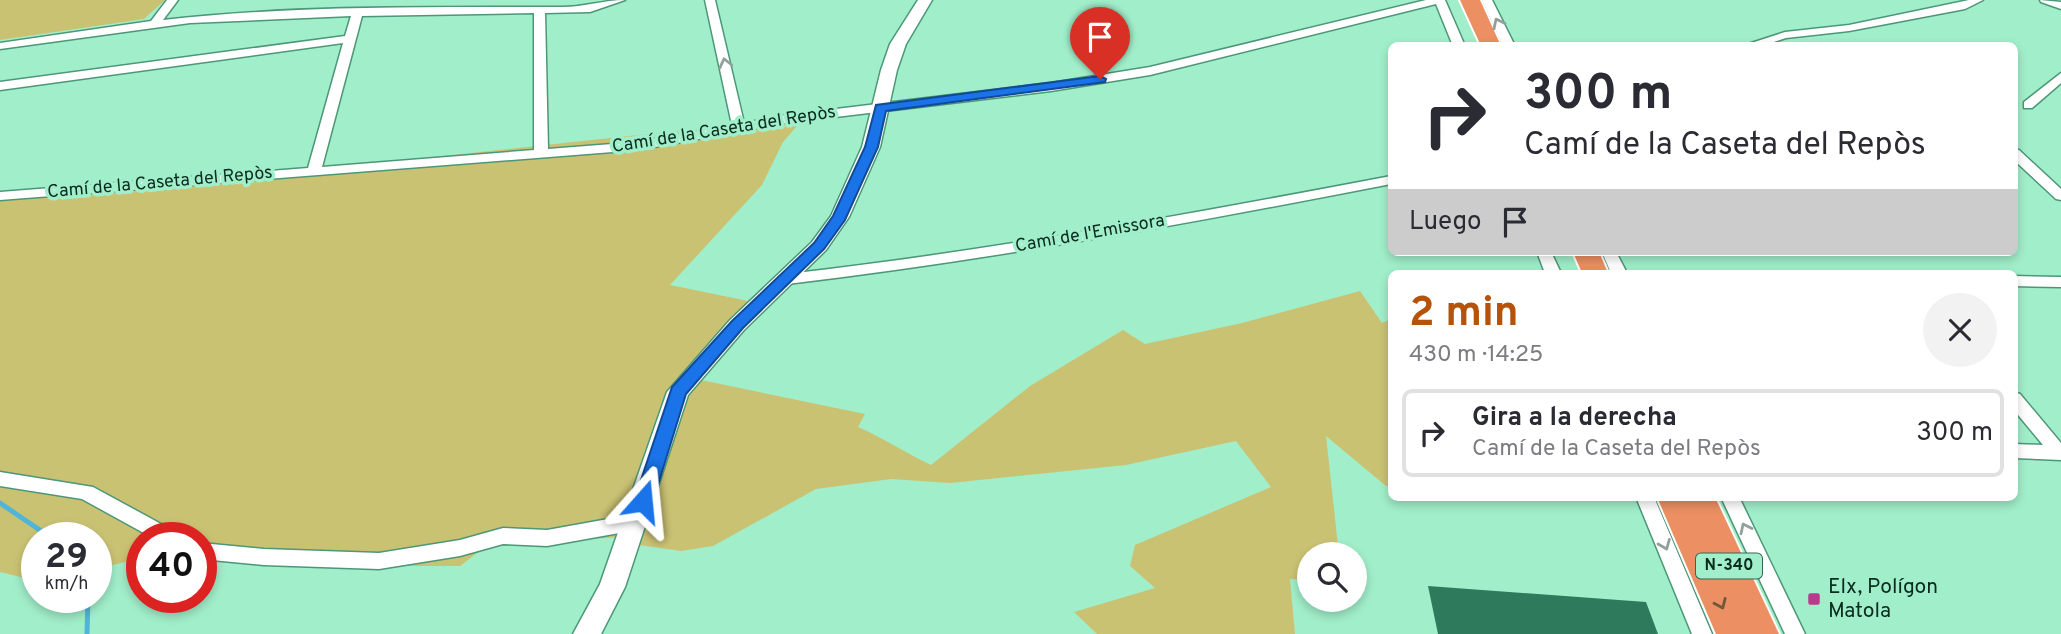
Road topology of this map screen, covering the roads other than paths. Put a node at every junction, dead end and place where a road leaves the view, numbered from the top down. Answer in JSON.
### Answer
{"nodes":[{"id":1,"x":173,"y":0,"type":"edge"},
{"id":2,"x":620,"y":0,"type":"edge"},
{"id":3,"x":710,"y":0,"type":"edge"},
{"id":4,"x":925,"y":0,"type":"edge"},
{"id":5,"x":1440,"y":0,"type":"edge"},
{"id":6,"x":1456,"y":0,"type":"edge"},
{"id":7,"x":1470,"y":0,"type":"edge"},
{"id":8,"x":1487,"y":0,"type":"edge"},
{"id":9,"x":1978,"y":0,"type":"edge"},
{"id":10,"x":2045,"y":0,"type":"edge"},
{"id":11,"x":529,"y":6,"type":"edge"},
{"id":12,"x":2061,"y":6,"type":"edge"},
{"id":13,"x":357,"y":13,"type":"junction"},
{"id":14,"x":154,"y":24,"type":"junction"},
{"id":15,"x":348,"y":39,"type":"junction"},
{"id":16,"x":1457,"y":42,"type":"edge"},
{"id":17,"x":1473,"y":42,"type":"edge"},
{"id":18,"x":1489,"y":42,"type":"edge"},
{"id":19,"x":1507,"y":42,"type":"edge"},
{"id":20,"x":1761,"y":42,"type":"edge"},
{"id":21,"x":0,"y":46,"type":"edge"},
{"id":22,"x":2061,"y":77,"type":"edge"},
{"id":23,"x":0,"y":86,"type":"edge"},
{"id":24,"x":2028,"y":105,"type":"dead end"},
{"id":25,"x":880,"y":107,"type":"junction"},
{"id":26,"x":739,"y":127,"type":"junction"},
{"id":27,"x":541,"y":153,"type":"junction"},
{"id":28,"x":2018,"y":157,"type":"edge"},
{"id":29,"x":314,"y":170,"type":"junction"},
{"id":30,"x":1388,"y":181,"type":"edge"},
{"id":31,"x":0,"y":196,"type":"edge"},
{"id":32,"x":2061,"y":196,"type":"edge"},
{"id":33,"x":787,"y":279,"type":"junction"},
{"id":34,"x":2018,"y":281,"type":"edge"},
{"id":35,"x":2061,"y":282,"type":"edge"},
{"id":36,"x":2018,"y":403,"type":"edge"},
{"id":37,"x":2018,"y":451,"type":"edge"},
{"id":38,"x":2060,"y":453,"type":"edge"},
{"id":39,"x":0,"y":479,"type":"edge"},
{"id":40,"x":1647,"y":501,"type":"edge"},
{"id":41,"x":1676,"y":501,"type":"edge"},
{"id":42,"x":1701,"y":501,"type":"edge"},
{"id":43,"x":1732,"y":501,"type":"edge"},
{"id":44,"x":140,"y":522,"type":"edge"},
{"id":45,"x":636,"y":522,"type":"junction"},
{"id":46,"x":217,"y":553,"type":"edge"},
{"id":47,"x":1786,"y":630,"type":"edge"},
{"id":48,"x":587,"y":634,"type":"edge"},
{"id":49,"x":1702,"y":634,"type":"edge"},
{"id":50,"x":1734,"y":634,"type":"edge"}],
"edges":[{"from":1,"to":14,"type":"street"},
{"from":2,"to":11,"type":"street"},
{"from":26,"to":3,"type":"street","one_way":true},
{"from":4,"to":25,"type":"street"},
{"from":5,"to":16,"type":"street"},
{"from":5,"to":25,"type":"street","name":"Camí de la Caseta del Repòs"},
{"from":6,"to":17,"type":"highway"},
{"from":7,"to":18,"type":"highway"},
{"from":19,"to":8,"type":"street","one_way":true},
{"from":9,"to":20,"type":"street"},
{"from":10,"to":12,"type":"street"},
{"from":11,"to":13,"type":"street"},
{"from":11,"to":27,"type":"street"},
{"from":13,"to":14,"type":"street"},
{"from":13,"to":15,"type":"street"},
{"from":14,"to":21,"type":"street"},
{"from":15,"to":23,"type":"street"},
{"from":15,"to":29,"type":"street"},
{"from":22,"to":24,"type":"street"},
{"from":25,"to":26,"type":"street","name":"Camí de la Caseta del Repòs"},
{"from":25,"to":33,"type":"street"},
{"from":26,"to":27,"type":"street","name":"Camí de la Caseta del Repòs"},
{"from":27,"to":29,"type":"street","name":"Camí de la Caseta del Repòs"},
{"from":28,"to":32,"type":"street"},
{"from":29,"to":31,"type":"street","name":"Camí de la Caseta del Repòs"},
{"from":30,"to":33,"type":"street","name":"Camí de l'Emissora"},
{"from":33,"to":45,"type":"street"},
{"from":34,"to":35,"type":"street"},
{"from":36,"to":38,"type":"street"},
{"from":37,"to":38,"type":"street"},
{"from":39,"to":44,"type":"street"},
{"from":40,"to":49,"type":"street","one_way":true},
{"from":41,"to":50,"type":"highway","number":"N-340","one_way":true},
{"from":42,"to":47,"type":"highway","number":"N-340"},
{"from":47,"to":43,"type":"street","one_way":true},
{"from":45,"to":46,"type":"street"},
{"from":45,"to":48,"type":"street"}]}
